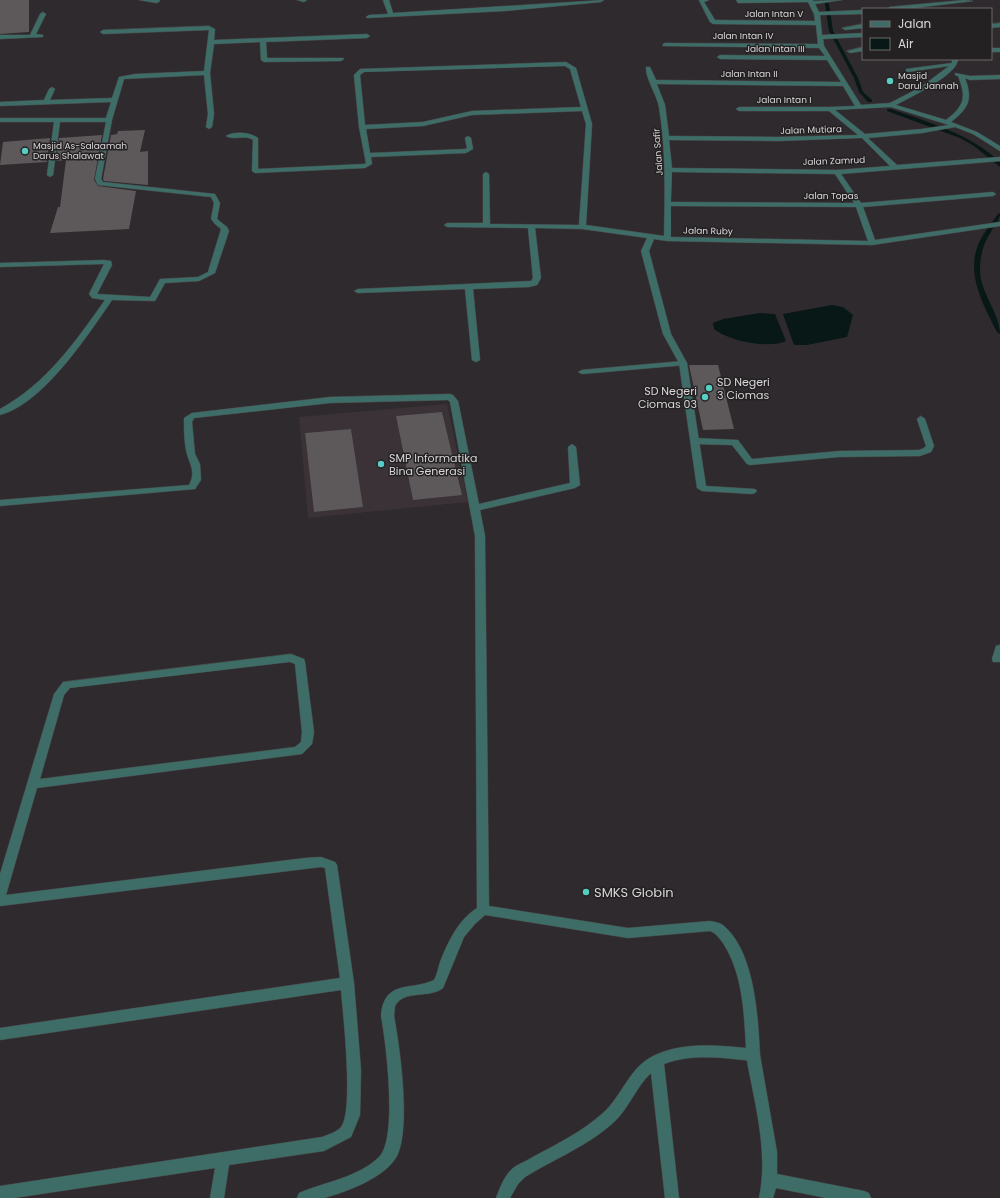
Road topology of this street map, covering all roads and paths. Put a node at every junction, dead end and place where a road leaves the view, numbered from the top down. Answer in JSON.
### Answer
{"nodes":[{"id":1,"x":142,"y":0,"type":"edge"},
{"id":2,"x":300,"y":0,"type":"edge"},
{"id":3,"x":304,"y":0,"type":"edge"},
{"id":4,"x":386,"y":0,"type":"edge"},
{"id":5,"x":601,"y":0,"type":"edge"},
{"id":6,"x":706,"y":0,"type":"edge"},
{"id":7,"x":839,"y":0,"type":"edge"},
{"id":8,"x":157,"y":1,"type":"dead end"},
{"id":9,"x":738,"y":1,"type":"dead end"},
{"id":10,"x":810,"y":1,"type":"edge"},
{"id":11,"x":970,"y":1,"type":"dead end"},
{"id":12,"x":924,"y":8,"type":"edge"},
{"id":13,"x":862,"y":12,"type":"edge"},
{"id":14,"x":43,"y":14,"type":"dead end"},
{"id":15,"x":820,"y":14,"type":"junction"},
{"id":16,"x":391,"y":15,"type":"junction"},
{"id":17,"x":369,"y":17,"type":"dead end"},
{"id":18,"x":820,"y":23,"type":"junction"},
{"id":19,"x":862,"y":26,"type":"edge"},
{"id":20,"x":845,"y":28,"type":"dead end"},
{"id":21,"x":103,"y":32,"type":"dead end"},
{"id":22,"x":862,"y":34,"type":"edge"},
{"id":23,"x":41,"y":36,"type":"dead end"},
{"id":24,"x":367,"y":36,"type":"dead end"},
{"id":25,"x":32,"y":37,"type":"junction"},
{"id":26,"x":824,"y":37,"type":"junction"},
{"id":27,"x":0,"y":38,"type":"edge"},
{"id":28,"x":263,"y":40,"type":"junction"},
{"id":29,"x":211,"y":42,"type":"junction"},
{"id":30,"x":665,"y":45,"type":"dead end"},
{"id":31,"x":821,"y":46,"type":"junction"},
{"id":32,"x":862,"y":49,"type":"edge"},
{"id":33,"x":850,"y":51,"type":"dead end"},
{"id":34,"x":720,"y":57,"type":"dead end"},
{"id":35,"x":829,"y":58,"type":"junction"},
{"id":36,"x":341,"y":59,"type":"dead end"},
{"id":37,"x":954,"y":64,"type":"edge"},
{"id":38,"x":648,"y":68,"type":"dead end"},
{"id":39,"x":908,"y":70,"type":"dead end"},
{"id":40,"x":207,"y":73,"type":"junction"},
{"id":41,"x":961,"y":76,"type":"junction"},
{"id":42,"x":1000,"y":77,"type":"edge"},
{"id":43,"x":653,"y":82,"type":"junction"},
{"id":44,"x":844,"y":84,"type":"junction"},
{"id":45,"x":52,"y":89,"type":"dead end"},
{"id":46,"x":115,"y":100,"type":"junction"},
{"id":47,"x":46,"y":102,"type":"junction"},
{"id":48,"x":0,"y":104,"type":"edge"},
{"id":49,"x":890,"y":105,"type":"junction"},
{"id":50,"x":859,"y":107,"type":"junction"},
{"id":51,"x":585,"y":109,"type":"junction"},
{"id":52,"x":739,"y":109,"type":"dead end"},
{"id":53,"x":830,"y":109,"type":"junction"},
{"id":54,"x":0,"y":120,"type":"edge"},
{"id":55,"x":57,"y":120,"type":"junction"},
{"id":56,"x":110,"y":120,"type":"junction"},
{"id":57,"x":946,"y":125,"type":"junction"},
{"id":58,"x":209,"y":127,"type":"dead end"},
{"id":59,"x":362,"y":128,"type":"junction"},
{"id":60,"x":229,"y":136,"type":"dead end"},
{"id":61,"x":864,"y":137,"type":"junction"},
{"id":62,"x":468,"y":138,"type":"dead end"},
{"id":63,"x":666,"y":138,"type":"junction"},
{"id":64,"x":1000,"y":149,"type":"edge"},
{"id":65,"x":367,"y":155,"type":"junction"},
{"id":66,"x":1000,"y":159,"type":"edge"},
{"id":67,"x":895,"y":167,"type":"junction"},
{"id":68,"x":669,"y":170,"type":"junction"},
{"id":69,"x":837,"y":172,"type":"junction"},
{"id":70,"x":486,"y":174,"type":"dead end"},
{"id":71,"x":50,"y":175,"type":"dead end"},
{"id":72,"x":993,"y":194,"type":"dead end"},
{"id":73,"x":668,"y":204,"type":"junction"},
{"id":74,"x":859,"y":205,"type":"junction"},
{"id":75,"x":1000,"y":224,"type":"edge"},
{"id":76,"x":447,"y":225,"type":"dead end"},
{"id":77,"x":487,"y":226,"type":"junction"},
{"id":78,"x":531,"y":226,"type":"junction"},
{"id":79,"x":582,"y":227,"type":"junction"},
{"id":80,"x":650,"y":237,"type":"junction"},
{"id":81,"x":666,"y":239,"type":"junction"},
{"id":82,"x":872,"y":243,"type":"junction"},
{"id":83,"x":0,"y":265,"type":"edge"},
{"id":84,"x":469,"y":288,"type":"junction"},
{"id":85,"x":358,"y":291,"type":"dead end"},
{"id":86,"x":110,"y":298,"type":"junction"},
{"id":87,"x":476,"y":360,"type":"dead end"},
{"id":88,"x":683,"y":363,"type":"junction"},
{"id":89,"x":582,"y":372,"type":"dead end"},
{"id":90,"x":0,"y":412,"type":"edge"},
{"id":91,"x":921,"y":419,"type":"dead end"},
{"id":92,"x":694,"y":441,"type":"junction"},
{"id":93,"x":572,"y":447,"type":"dead end"},
{"id":94,"x":752,"y":491,"type":"dead end"},
{"id":95,"x":0,"y":503,"type":"edge"},
{"id":96,"x":475,"y":508,"type":"junction"},
{"id":97,"x":33,"y":784,"type":"junction"},
{"id":98,"x":0,"y":895,"type":"edge"},
{"id":99,"x":0,"y":901,"type":"edge"},
{"id":100,"x":482,"y":910,"type":"junction"},
{"id":101,"x":347,"y":983,"type":"junction"},
{"id":102,"x":0,"y":1034,"type":"edge"},
{"id":103,"x":753,"y":1055,"type":"junction"},
{"id":104,"x":657,"y":1061,"type":"junction"},
{"id":105,"x":223,"y":1160,"type":"junction"},
{"id":106,"x":770,"y":1180,"type":"junction"},
{"id":107,"x":0,"y":1193,"type":"edge"},
{"id":108,"x":217,"y":1198,"type":"edge"},
{"id":109,"x":304,"y":1198,"type":"edge"},
{"id":110,"x":504,"y":1198,"type":"edge"},
{"id":111,"x":672,"y":1198,"type":"edge"},
{"id":112,"x":766,"y":1198,"type":"edge"},
{"id":113,"x":864,"y":1198,"type":"edge"}],
"edges":[{"from":1,"to":8,"type":"street"},
{"from":2,"to":3,"type":"street"},
{"from":4,"to":16,"type":"street"},
{"from":5,"to":16,"type":"street"},
{"from":6,"to":18,"type":"street","name":"Jalan Intan V"},
{"from":7,"to":10,"type":"street"},
{"from":9,"to":10,"type":"street"},
{"from":10,"to":15,"type":"street"},
{"from":11,"to":12,"type":"street"},
{"from":13,"to":15,"type":"street"},
{"from":14,"to":25,"type":"street"},
{"from":15,"to":18,"type":"street"},
{"from":16,"to":17,"type":"street"},
{"from":18,"to":26,"type":"street"},
{"from":19,"to":20,"type":"street"},
{"from":21,"to":29,"type":"street"},
{"from":22,"to":26,"type":"street"},
{"from":23,"to":25,"type":"street"},
{"from":24,"to":28,"type":"street"},
{"from":25,"to":27,"type":"street"},
{"from":26,"to":31,"type":"street"},
{"from":28,"to":29,"type":"street"},
{"from":28,"to":36,"type":"street"},
{"from":29,"to":40,"type":"street"},
{"from":30,"to":31,"type":"street","name":"Jalan Intan IV"},
{"from":31,"to":35,"type":"street"},
{"from":32,"to":33,"type":"street"},
{"from":34,"to":35,"type":"street","name":"Jalan Intan III"},
{"from":35,"to":44,"type":"street"},
{"from":37,"to":39,"type":"street"},
{"from":37,"to":41,"type":"street"},
{"from":37,"to":49,"type":"street"},
{"from":38,"to":43,"type":"street","name":"Jalan Safir"},
{"from":40,"to":46,"type":"street"},
{"from":40,"to":58,"type":"street"},
{"from":41,"to":42,"type":"street"},
{"from":41,"to":57,"type":"street"},
{"from":43,"to":44,"type":"street","name":"Jalan Intan II"},
{"from":43,"to":63,"type":"street","name":"Jalan Safir"},
{"from":44,"to":50,"type":"street"},
{"from":45,"to":47,"type":"street"},
{"from":46,"to":47,"type":"street"},
{"from":46,"to":56,"type":"street"},
{"from":47,"to":48,"type":"street"},
{"from":49,"to":50,"type":"street","name":"Jalan Intan I"},
{"from":49,"to":57,"type":"street"},
{"from":50,"to":53,"type":"street","name":"Jalan Intan I"},
{"from":51,"to":59,"type":"street"},
{"from":51,"to":59,"type":"street"},
{"from":51,"to":79,"type":"street"},
{"from":52,"to":53,"type":"street","name":"Jalan Intan I"},
{"from":53,"to":61,"type":"street"},
{"from":54,"to":55,"type":"street"},
{"from":55,"to":56,"type":"street"},
{"from":55,"to":71,"type":"street"},
{"from":56,"to":86,"type":"street"},
{"from":57,"to":61,"type":"street","name":"Jalan Mutiara"},
{"from":57,"to":64,"type":"street","name":"Jalan Mutiara"},
{"from":59,"to":65,"type":"street"},
{"from":60,"to":65,"type":"street"},
{"from":61,"to":63,"type":"street","name":"Jalan Mutiara"},
{"from":61,"to":67,"type":"street"},
{"from":62,"to":65,"type":"street"},
{"from":63,"to":68,"type":"street","name":"Jalan Safir"},
{"from":66,"to":67,"type":"street","name":"Jalan Zamrud"},
{"from":67,"to":69,"type":"street","name":"Jalan Zamrud"},
{"from":68,"to":69,"type":"street","name":"Jalan Zamrud"},
{"from":68,"to":73,"type":"street","name":"Jalan Safir"},
{"from":69,"to":74,"type":"street"},
{"from":70,"to":77,"type":"street"},
{"from":72,"to":74,"type":"street","name":"Jalan Topas"},
{"from":73,"to":74,"type":"street","name":"Jalan Topas"},
{"from":73,"to":81,"type":"street","name":"Jalan Safir"},
{"from":74,"to":82,"type":"street"},
{"from":75,"to":82,"type":"street","name":"Jalan Ruby"},
{"from":76,"to":77,"type":"street","name":"Jalan Ruby"},
{"from":77,"to":78,"type":"street","name":"Jalan Ruby"},
{"from":78,"to":79,"type":"street","name":"Jalan Ruby"},
{"from":78,"to":84,"type":"street"},
{"from":79,"to":80,"type":"street","name":"Jalan Ruby"},
{"from":80,"to":81,"type":"street","name":"Jalan Ruby"},
{"from":80,"to":88,"type":"street"},
{"from":81,"to":82,"type":"street","name":"Jalan Ruby"},
{"from":83,"to":86,"type":"street"},
{"from":84,"to":85,"type":"street"},
{"from":84,"to":87,"type":"street"},
{"from":86,"to":90,"type":"street"},
{"from":88,"to":89,"type":"street"},
{"from":88,"to":92,"type":"street"},
{"from":91,"to":92,"type":"street"},
{"from":92,"to":94,"type":"street"},
{"from":93,"to":96,"type":"street"},
{"from":95,"to":96,"type":"street"},
{"from":96,"to":100,"type":"street"},
{"from":97,"to":97,"type":"street"},
{"from":97,"to":98,"type":"street"},
{"from":99,"to":101,"type":"street"},
{"from":100,"to":103,"type":"street"},
{"from":100,"to":109,"type":"street"},
{"from":101,"to":102,"type":"street"},
{"from":101,"to":105,"type":"street"},
{"from":103,"to":104,"type":"street"},
{"from":103,"to":106,"type":"street"},
{"from":104,"to":110,"type":"street"},
{"from":104,"to":111,"type":"street"},
{"from":105,"to":107,"type":"street"},
{"from":105,"to":108,"type":"street"},
{"from":106,"to":112,"type":"street"},
{"from":106,"to":113,"type":"street"}]}
